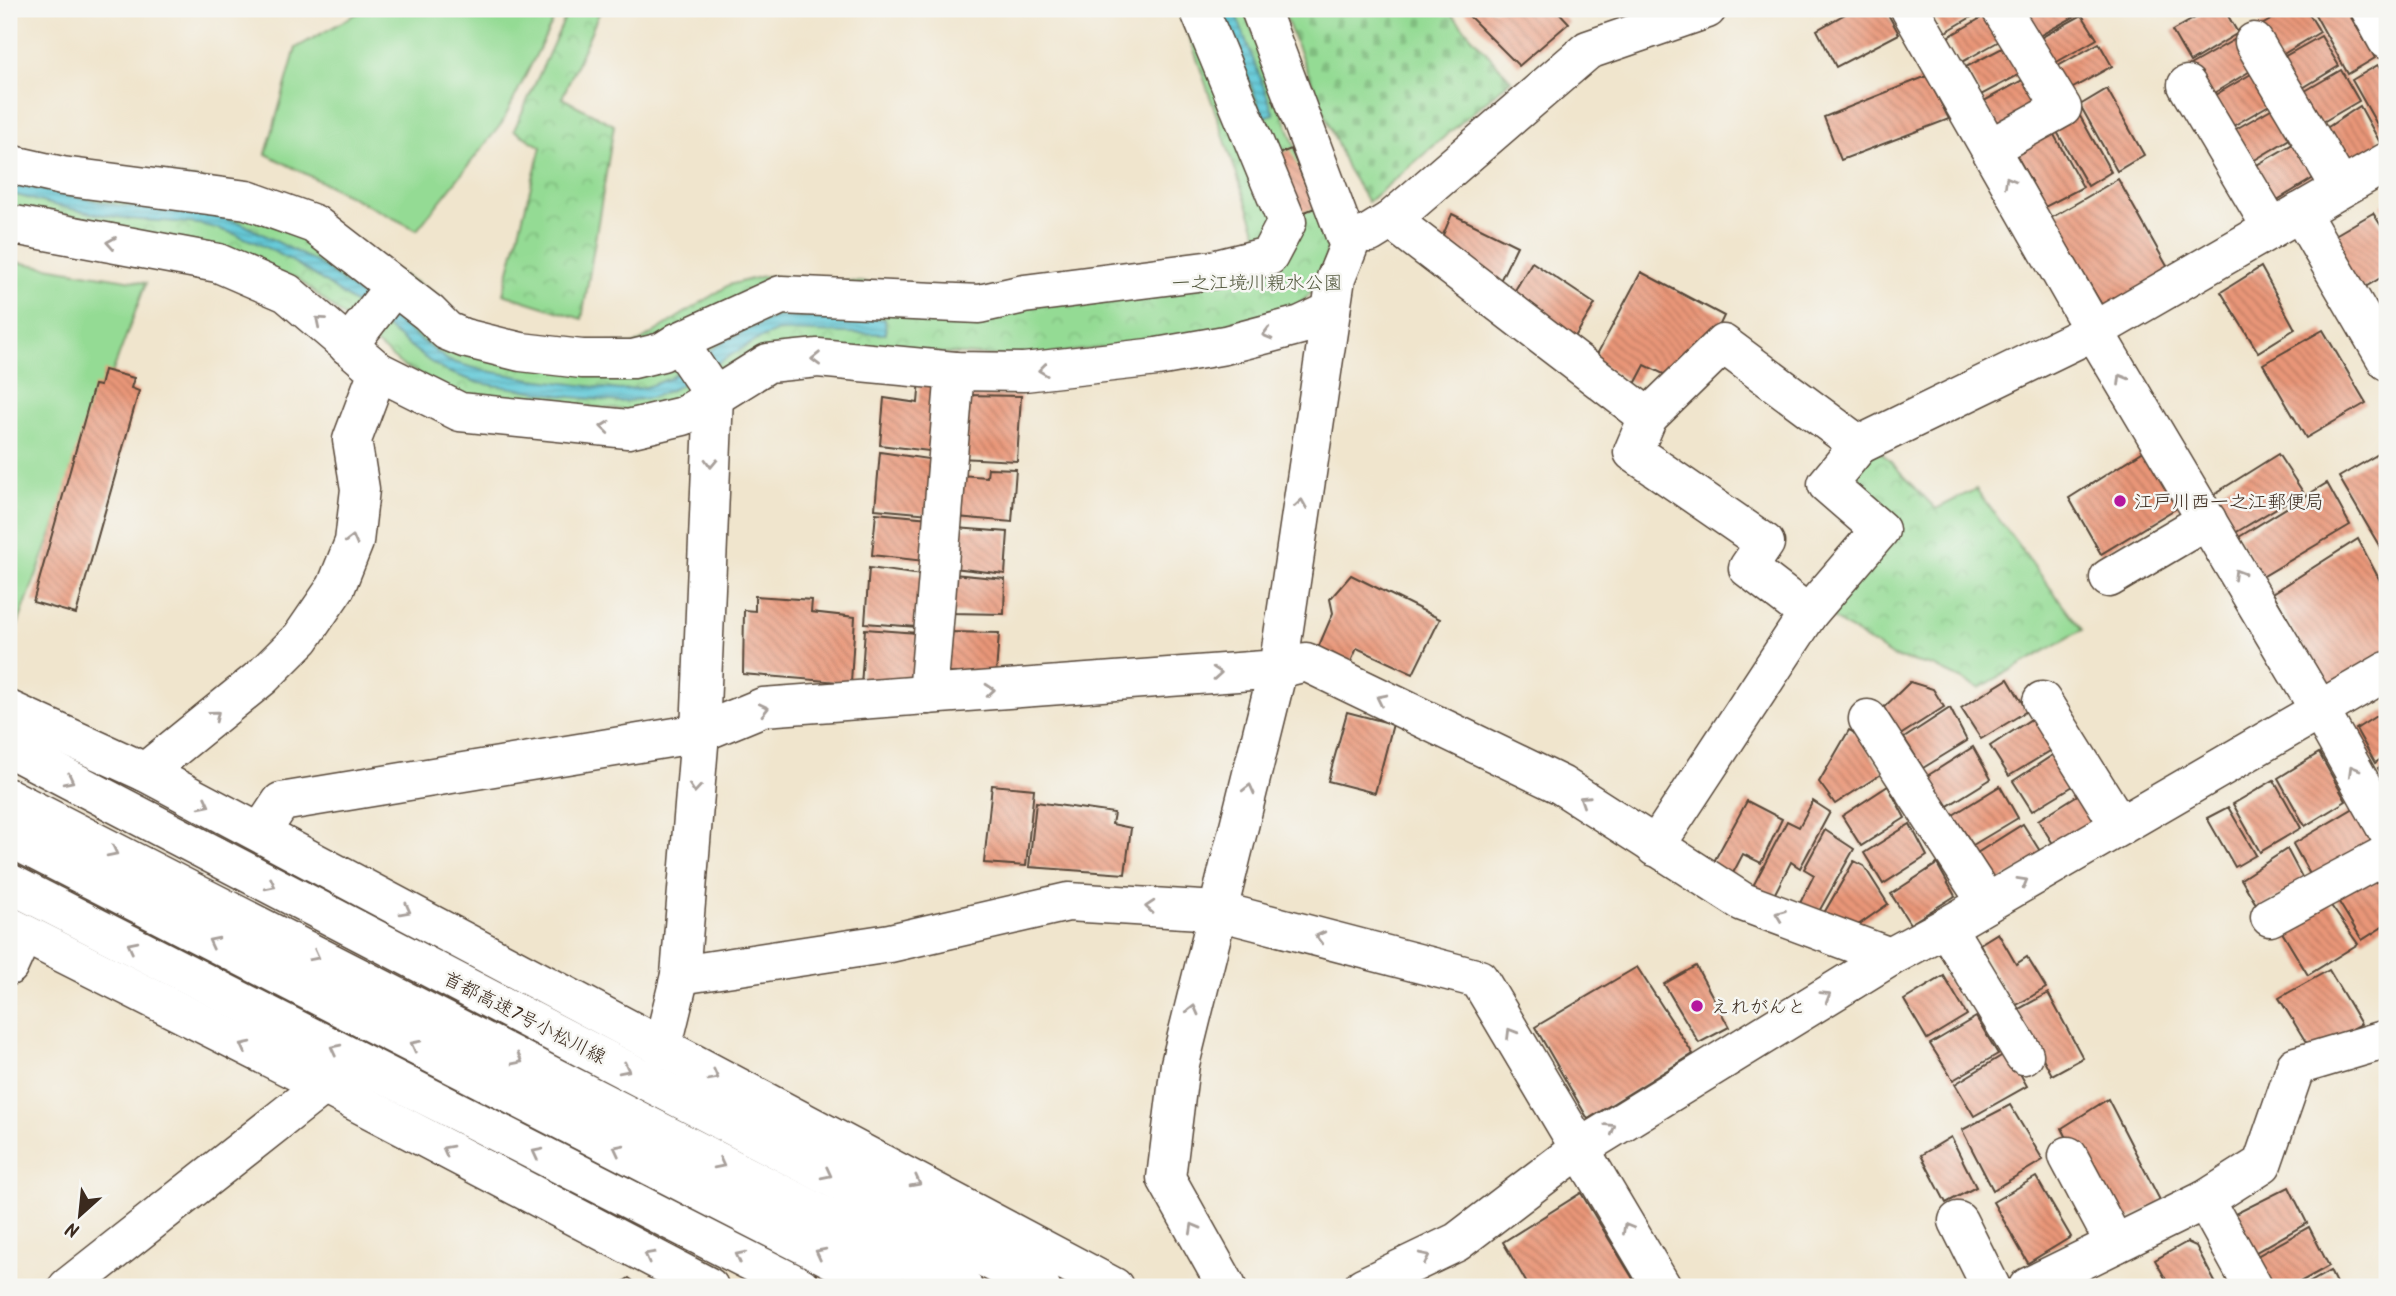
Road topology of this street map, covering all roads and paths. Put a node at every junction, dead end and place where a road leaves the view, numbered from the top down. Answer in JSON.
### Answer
{"nodes":[{"id":1,"x":1199,"y":9,"type":"edge"},
{"id":2,"x":1260,"y":9,"type":"edge"},
{"id":3,"x":1707,"y":9,"type":"edge"},
{"id":4,"x":1910,"y":9,"type":"edge"},
{"id":5,"x":2001,"y":9,"type":"edge"},
{"id":6,"x":2370,"y":9,"type":"edge"},
{"id":7,"x":2387,"y":40,"type":"edge"},
{"id":8,"x":2254,"y":42,"type":"dead end"},
{"id":9,"x":2187,"y":85,"type":"dead end"},
{"id":10,"x":1990,"y":148,"type":"junction"},
{"id":11,"x":2387,"y":162,"type":"edge"},
{"id":12,"x":9,"y":164,"type":"edge"},
{"id":13,"x":2341,"y":188,"type":"junction"},
{"id":14,"x":1391,"y":220,"type":"junction"},
{"id":15,"x":2286,"y":220,"type":"junction"},
{"id":16,"x":9,"y":224,"type":"edge"},
{"id":17,"x":1349,"y":246,"type":"junction"},
{"id":18,"x":390,"y":291,"type":"junction"},
{"id":19,"x":1331,"y":311,"type":"junction"},
{"id":20,"x":2094,"y":331,"type":"junction"},
{"id":21,"x":354,"y":338,"type":"junction"},
{"id":22,"x":2387,"y":361,"type":"edge"},
{"id":23,"x":695,"y":367,"type":"junction"},
{"id":24,"x":378,"y":371,"type":"junction"},
{"id":25,"x":955,"y":371,"type":"junction"},
{"id":26,"x":1648,"y":417,"type":"junction"},
{"id":27,"x":1859,"y":445,"type":"junction"},
{"id":28,"x":2207,"y":520,"type":"junction"},
{"id":29,"x":2109,"y":578,"type":"dead end"},
{"id":30,"x":1808,"y":614,"type":"junction"},
{"id":31,"x":1278,"y":669,"type":"junction"},
{"id":32,"x":2387,"y":671,"type":"edge"},
{"id":33,"x":928,"y":695,"type":"junction"},
{"id":34,"x":2042,"y":701,"type":"dead end"},
{"id":35,"x":9,"y":710,"type":"edge"},
{"id":36,"x":2320,"y":711,"type":"junction"},
{"id":37,"x":1868,"y":719,"type":"dead end"},
{"id":38,"x":700,"y":733,"type":"junction"},
{"id":39,"x":9,"y":748,"type":"edge"},
{"id":40,"x":145,"y":772,"type":"junction"},
{"id":41,"x":9,"y":798,"type":"edge"},
{"id":42,"x":2120,"y":826,"type":"junction"},
{"id":43,"x":2387,"y":830,"type":"edge"},
{"id":44,"x":261,"y":832,"type":"junction"},
{"id":45,"x":9,"y":837,"type":"edge"},
{"id":46,"x":1655,"y":847,"type":"junction"},
{"id":47,"x":2387,"y":854,"type":"edge"},
{"id":48,"x":9,"y":883,"type":"edge"},
{"id":49,"x":1987,"y":903,"type":"junction"},
{"id":50,"x":1218,"y":911,"type":"junction"},
{"id":51,"x":2270,"y":917,"type":"dead end"},
{"id":52,"x":1946,"y":927,"type":"junction"},
{"id":53,"x":14,"y":942,"type":"edge"},
{"id":54,"x":1889,"y":957,"type":"junction"},
{"id":55,"x":680,"y":975,"type":"junction"},
{"id":56,"x":2387,"y":1039,"type":"edge"},
{"id":57,"x":662,"y":1049,"type":"junction"},
{"id":58,"x":2024,"y":1055,"type":"dead end"},
{"id":59,"x":324,"y":1085,"type":"junction"},
{"id":60,"x":1580,"y":1148,"type":"junction"},
{"id":61,"x":2068,"y":1156,"type":"dead end"},
{"id":62,"x":2205,"y":1200,"type":"junction"},
{"id":63,"x":1958,"y":1221,"type":"dead end"},
{"id":64,"x":2115,"y":1244,"type":"junction"},
{"id":65,"x":68,"y":1287,"type":"edge"},
{"id":66,"x":709,"y":1287,"type":"edge"},
{"id":67,"x":801,"y":1287,"type":"edge"},
{"id":68,"x":887,"y":1287,"type":"edge"},
{"id":69,"x":963,"y":1287,"type":"edge"},
{"id":70,"x":1041,"y":1287,"type":"edge"},
{"id":71,"x":1114,"y":1287,"type":"edge"},
{"id":72,"x":1227,"y":1287,"type":"edge"},
{"id":73,"x":1363,"y":1287,"type":"edge"},
{"id":74,"x":1662,"y":1287,"type":"edge"},
{"id":75,"x":1992,"y":1287,"type":"edge"},
{"id":76,"x":2028,"y":1287,"type":"edge"},
{"id":77,"x":2253,"y":1287,"type":"edge"}],
"edges":[{"from":1,"to":23,"type":"main road"},
{"from":2,"to":17,"type":"main road"},
{"from":3,"to":14,"type":"main road"},
{"from":4,"to":10,"type":"main road"},
{"from":5,"to":10,"type":"main road"},
{"from":6,"to":7,"type":"main road"},
{"from":8,"to":13,"type":"main road"},
{"from":9,"to":15,"type":"main road"},
{"from":20,"to":10,"type":"main road","one_way":true},
{"from":11,"to":13,"type":"main road"},
{"from":12,"to":18,"type":"main road"},
{"from":13,"to":15,"type":"main road"},
{"from":14,"to":17,"type":"main road"},
{"from":14,"to":26,"type":"main road"},
{"from":15,"to":20,"type":"main road"},
{"from":15,"to":22,"type":"main road"},
{"from":21,"to":16,"type":"main road","one_way":true},
{"from":17,"to":19,"type":"main road"},
{"from":18,"to":21,"type":"main road"},
{"from":18,"to":23,"type":"main road"},
{"from":19,"to":25,"type":"main road","one_way":true},
{"from":31,"to":19,"type":"main road","one_way":true},
{"from":20,"to":27,"type":"main road"},
{"from":28,"to":20,"type":"main road","one_way":true},
{"from":21,"to":24,"type":"main road"},
{"from":23,"to":24,"type":"main road","one_way":true},
{"from":25,"to":23,"type":"main road","one_way":true},
{"from":23,"to":38,"type":"main road","one_way":true},
{"from":40,"to":24,"type":"main road","one_way":true},
{"from":25,"to":33,"type":"main road"},
{"from":26,"to":27,"type":"main road"},
{"from":26,"to":30,"type":"main road"},
{"from":27,"to":30,"type":"main road"},
{"from":28,"to":29,"type":"main road"},
{"from":36,"to":28,"type":"main road","one_way":true},
{"from":30,"to":46,"type":"main road"},
{"from":33,"to":31,"type":"main road","one_way":true},
{"from":46,"to":31,"type":"main road","one_way":true},
{"from":50,"to":31,"type":"main road","one_way":true},
{"from":32,"to":36,"type":"main road"},
{"from":38,"to":33,"type":"main road","one_way":true},
{"from":34,"to":42,"type":"main road"},
{"from":35,"to":40,"type":"main road"},
{"from":36,"to":42,"type":"main road"},
{"from":43,"to":36,"type":"main road","one_way":true},
{"from":37,"to":49,"type":"main road"},
{"from":38,"to":44,"type":"main road"},
{"from":38,"to":55,"type":"main road","one_way":true},
{"from":39,"to":70,"type":"main road","name":"首都高速7号小松川線","one_way":true},
{"from":40,"to":44,"type":"main road","one_way":true},
{"from":41,"to":69,"type":"main road","one_way":true},
{"from":49,"to":42,"type":"main road","one_way":true},
{"from":44,"to":57,"type":"main road","one_way":true},
{"from":68,"to":45,"type":"main road","one_way":true},
{"from":54,"to":46,"type":"main road","one_way":true},
{"from":47,"to":51,"type":"main road"},
{"from":67,"to":48,"type":"main road","one_way":true},
{"from":49,"to":52,"type":"main road"},
{"from":50,"to":55,"type":"main road","one_way":true},
{"from":60,"to":50,"type":"main road","one_way":true},
{"from":72,"to":50,"type":"main road","one_way":true},
{"from":52,"to":54,"type":"main road"},
{"from":52,"to":58,"type":"main road"},
{"from":59,"to":53,"type":"main road","one_way":true},
{"from":60,"to":54,"type":"main road","one_way":true},
{"from":55,"to":57,"type":"main road"},
{"from":56,"to":62,"type":"main road"},
{"from":57,"to":71,"type":"main road","one_way":true},
{"from":59,"to":65,"type":"main road"},
{"from":66,"to":59,"type":"main road","one_way":true},
{"from":73,"to":60,"type":"main road","one_way":true},
{"from":74,"to":60,"type":"main road","one_way":true},
{"from":61,"to":64,"type":"main road"},
{"from":62,"to":64,"type":"main road"},
{"from":62,"to":77,"type":"main road"},
{"from":63,"to":75,"type":"main road"},
{"from":64,"to":76,"type":"main road"}]}
